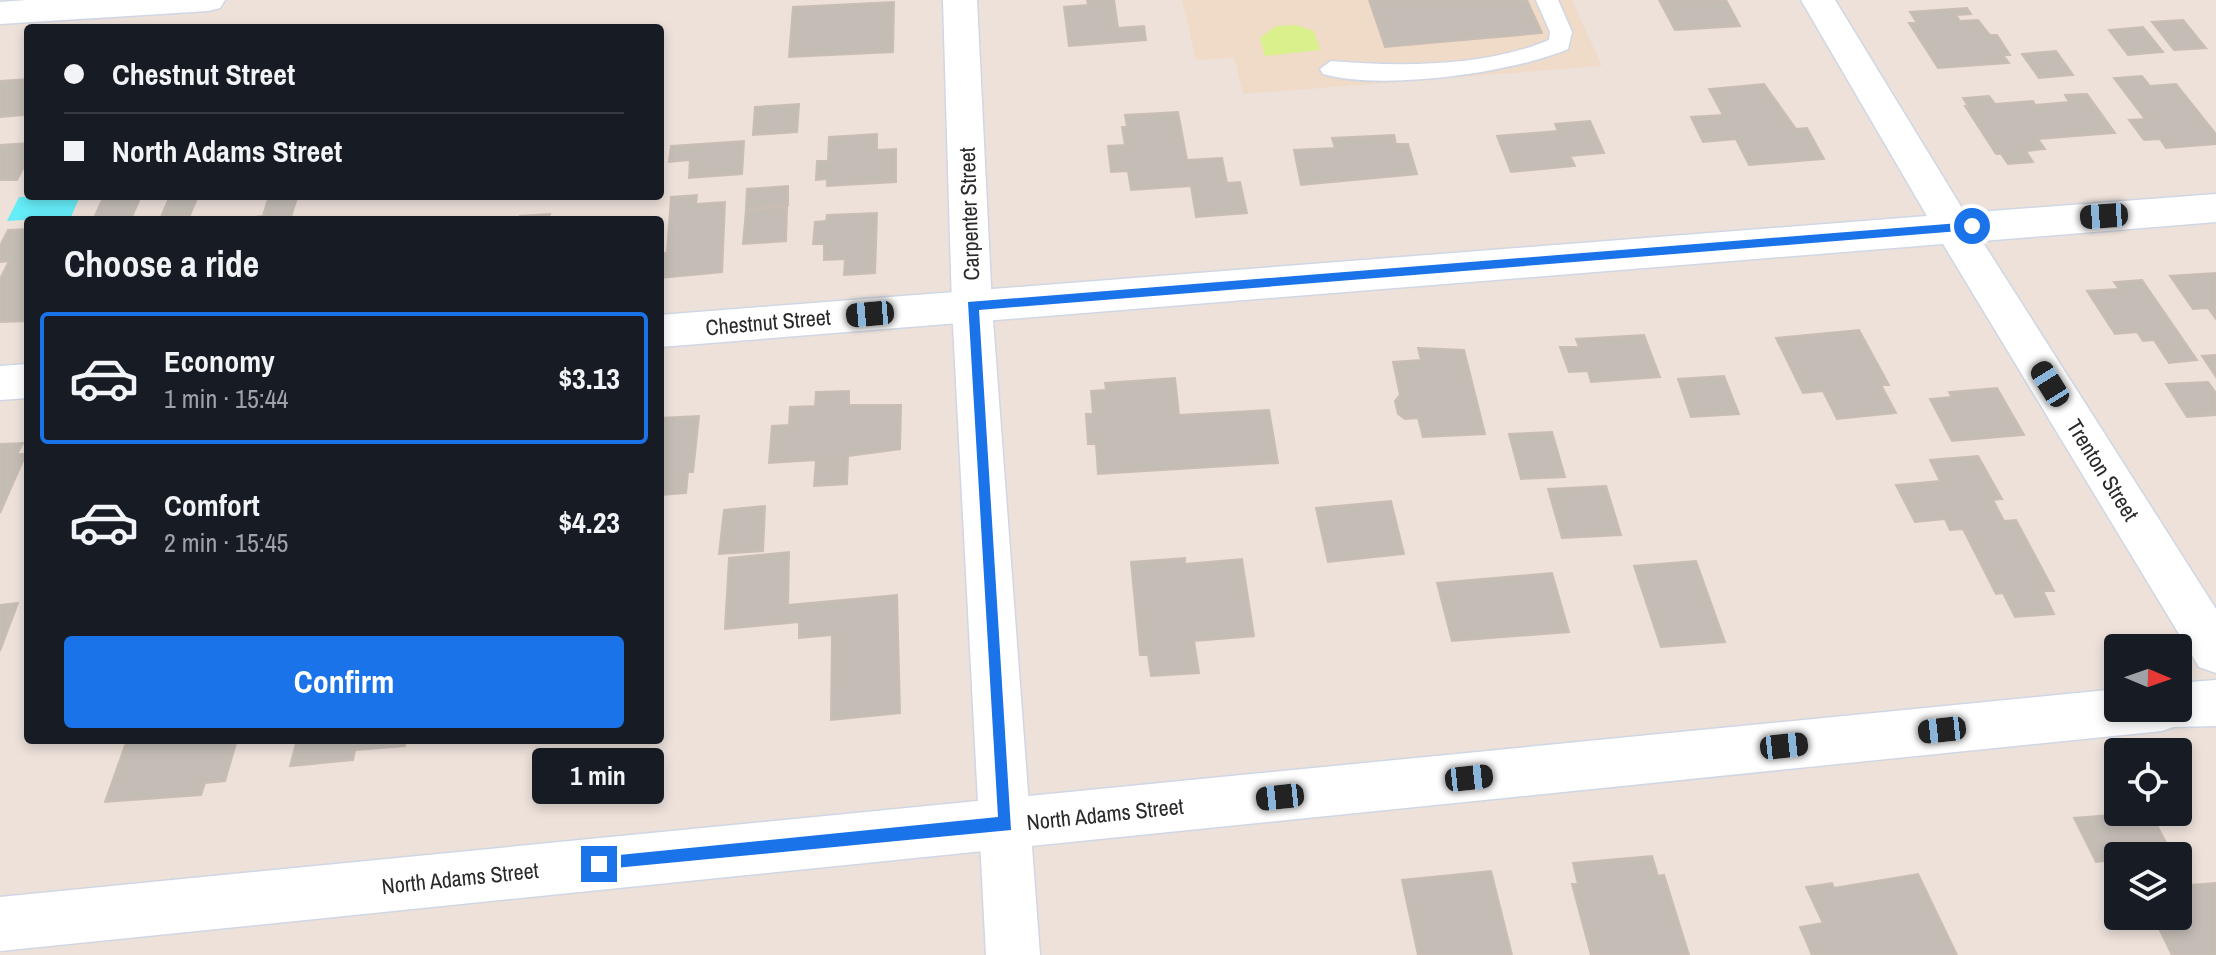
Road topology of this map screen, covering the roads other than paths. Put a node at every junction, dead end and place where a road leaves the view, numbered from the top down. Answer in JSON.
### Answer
{"nodes":[{"id":1,"x":208,"y":0,"type":"edge"},
{"id":2,"x":960,"y":0,"type":"edge"},
{"id":3,"x":1547,"y":0,"type":"edge"},
{"id":4,"x":1818,"y":0,"type":"edge"},
{"id":5,"x":0,"y":13,"type":"edge"},
{"id":6,"x":1331,"y":69,"type":"dead end"},
{"id":7,"x":2216,"y":208,"type":"edge"},
{"id":8,"x":1953,"y":227,"type":"junction"},
{"id":9,"x":972,"y":306,"type":"junction"},
{"id":10,"x":664,"y":331,"type":"edge"},
{"id":11,"x":24,"y":381,"type":"edge"},
{"id":12,"x":0,"y":383,"type":"edge"},
{"id":13,"x":2216,"y":651,"type":"edge"},
{"id":14,"x":2216,"y":703,"type":"edge"},
{"id":15,"x":2192,"y":705,"type":"edge"},
{"id":16,"x":2104,"y":714,"type":"edge"},
{"id":17,"x":1006,"y":824,"type":"junction"},
{"id":18,"x":0,"y":924,"type":"edge"},
{"id":19,"x":1013,"y":955,"type":"edge"}],
"edges":[{"from":1,"to":5,"type":"street"},
{"from":2,"to":9,"type":"street","name":"Carpenter Street"},
{"from":3,"to":6,"type":"lane"},
{"from":4,"to":8,"type":"street","name":"Trenton Street"},
{"from":7,"to":8,"type":"street","name":"Chestnut Street"},
{"from":8,"to":9,"type":"street","name":"Chestnut Street"},
{"from":8,"to":13,"type":"street","name":"Trenton Street"},
{"from":9,"to":10,"type":"street","name":"Chestnut Street"},
{"from":9,"to":17,"type":"street","name":"Carpenter Street"},
{"from":11,"to":12,"type":"street"},
{"from":14,"to":15,"type":"street"},
{"from":16,"to":17,"type":"street","name":"North Adams Street"},
{"from":17,"to":18,"type":"street","name":"North Adams Street"},
{"from":17,"to":19,"type":"street","name":"Carpenter Street"}]}
